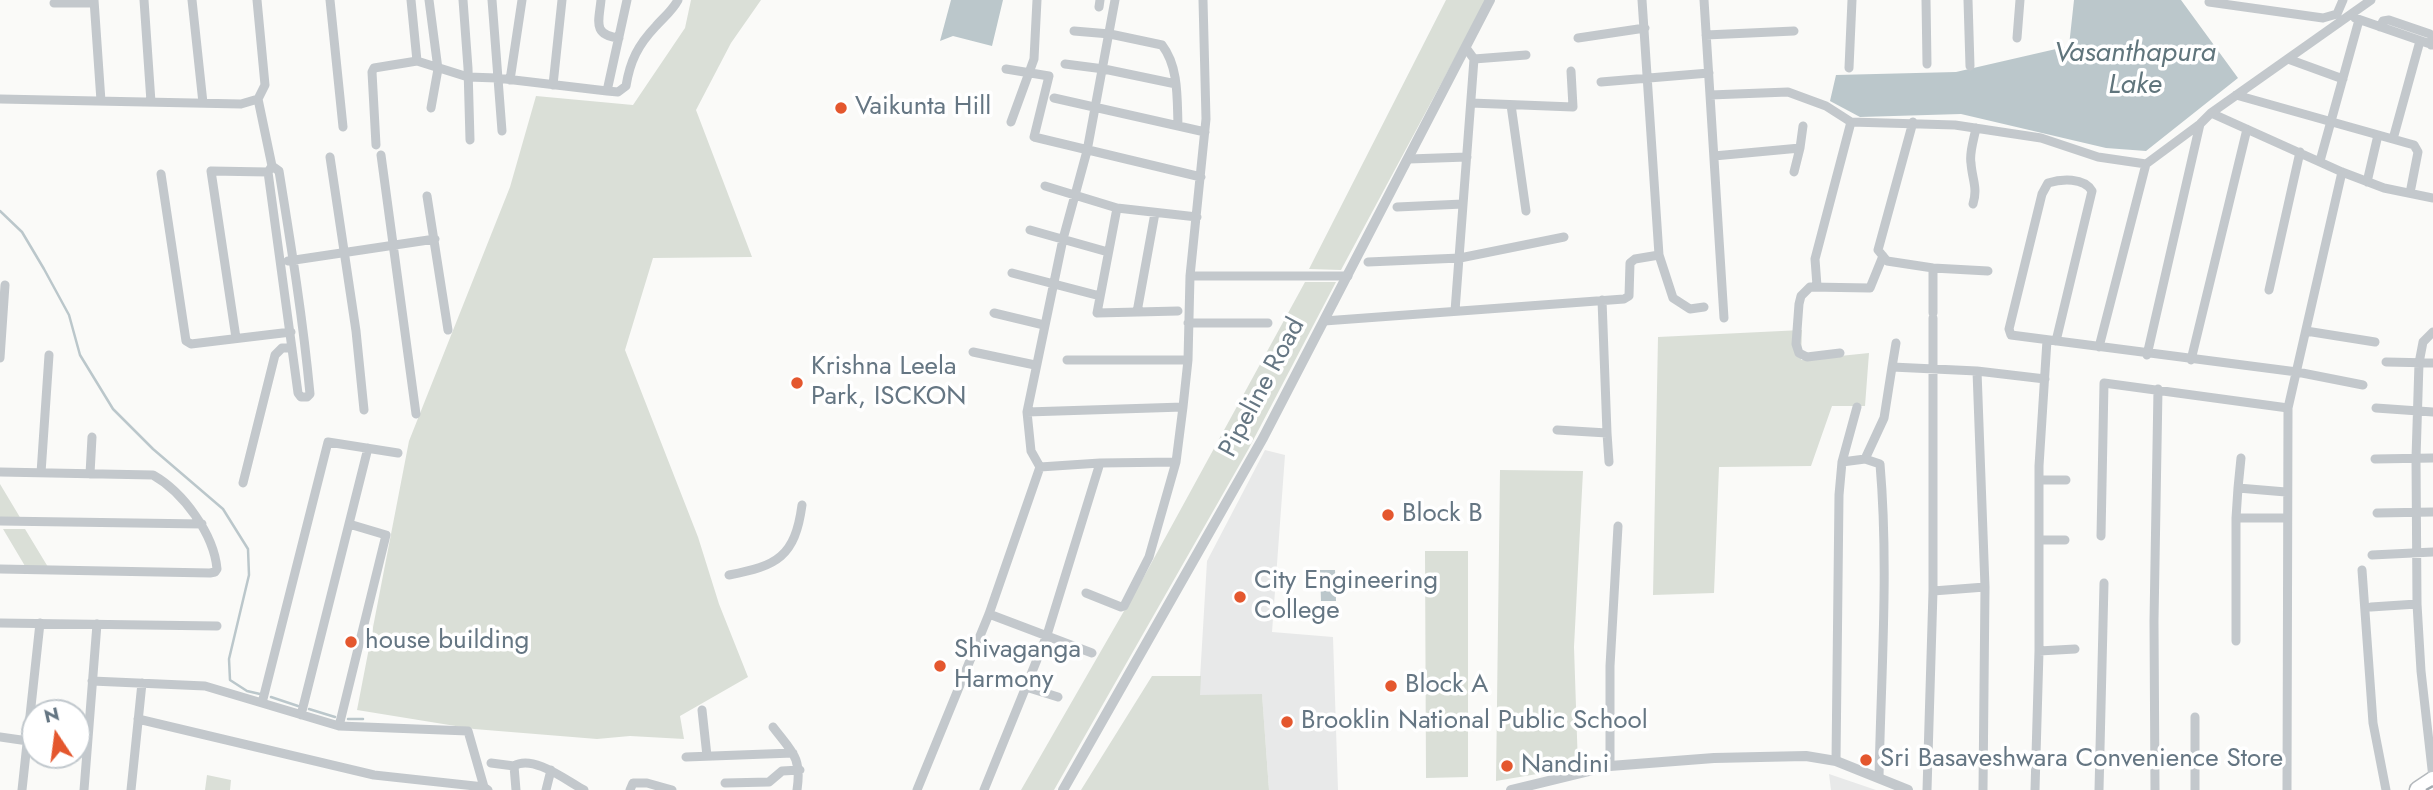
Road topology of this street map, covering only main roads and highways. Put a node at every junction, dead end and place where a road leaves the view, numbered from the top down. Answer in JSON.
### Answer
{"nodes":[{"id":1,"x":2433,"y":779,"type":"edge"},
{"id":2,"x":2418,"y":790,"type":"edge"}],
"edges":[{"from":1,"to":2,"type":"highway"}]}
